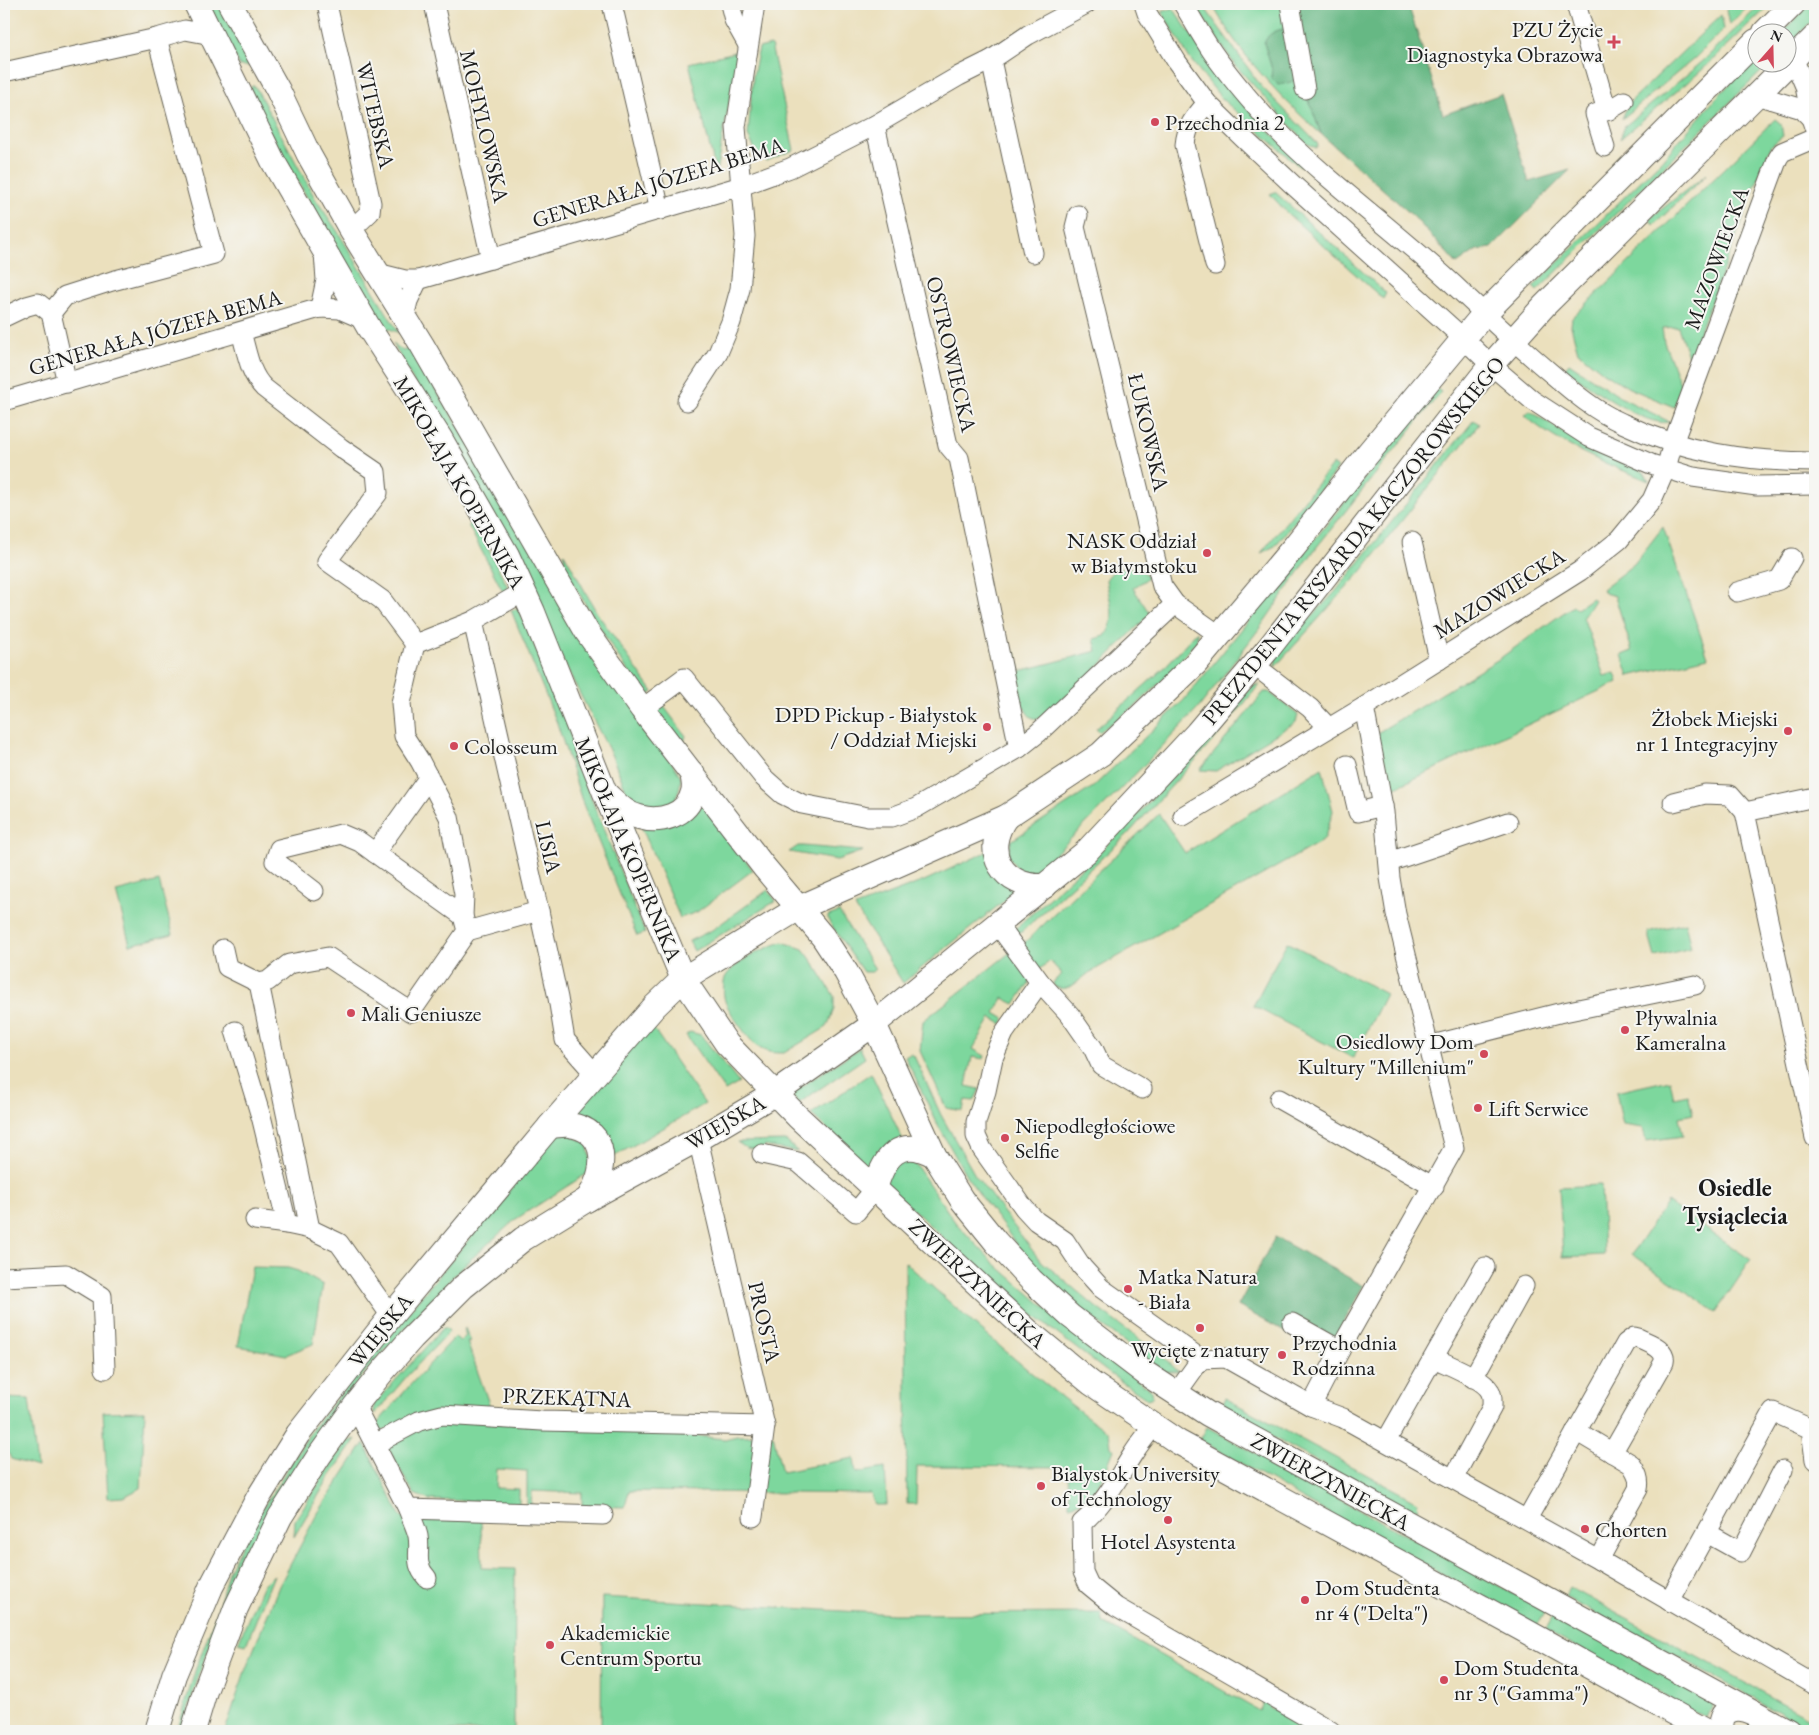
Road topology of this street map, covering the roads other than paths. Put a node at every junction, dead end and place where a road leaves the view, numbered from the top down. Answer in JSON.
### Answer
{"nodes":[{"id":1,"x":191,"y":4,"type":"edge"},
{"id":2,"x":196,"y":4,"type":"edge"},
{"id":3,"x":230,"y":4,"type":"edge"},
{"id":4,"x":327,"y":4,"type":"edge"},
{"id":5,"x":434,"y":4,"type":"edge"},
{"id":6,"x":612,"y":4,"type":"edge"},
{"id":7,"x":730,"y":4,"type":"edge"},
{"id":8,"x":755,"y":4,"type":"edge"},
{"id":9,"x":1086,"y":4,"type":"edge"},
{"id":10,"x":1183,"y":4,"type":"edge"},
{"id":11,"x":1290,"y":4,"type":"edge"},
{"id":12,"x":1576,"y":4,"type":"edge"},
{"id":13,"x":1794,"y":4,"type":"edge"},
{"id":14,"x":1147,"y":7,"type":"edge"},
{"id":15,"x":1775,"y":22,"type":"edge"},
{"id":16,"x":185,"y":30,"type":"junction"},
{"id":17,"x":212,"y":35,"type":"junction"},
{"id":18,"x":1815,"y":37,"type":"edge"},
{"id":19,"x":157,"y":38,"type":"junction"},
{"id":20,"x":748,"y":45,"type":"junction"},
{"id":21,"x":1746,"y":51,"type":"edge"},
{"id":22,"x":1796,"y":55,"type":"edge"},
{"id":23,"x":991,"y":60,"type":"junction"},
{"id":24,"x":1796,"y":65,"type":"edge"},
{"id":25,"x":4,"y":72,"type":"edge"},
{"id":26,"x":1779,"y":72,"type":"edge"},
{"id":27,"x":1305,"y":89,"type":"dead end"},
{"id":28,"x":278,"y":90,"type":"junction"},
{"id":29,"x":1756,"y":95,"type":"junction"},
{"id":30,"x":241,"y":96,"type":"junction"},
{"id":31,"x":1208,"y":103,"type":"junction"},
{"id":32,"x":1813,"y":124,"type":"edge"},
{"id":33,"x":875,"y":125,"type":"junction"},
{"id":34,"x":1815,"y":138,"type":"edge"},
{"id":35,"x":1605,"y":147,"type":"dead end"},
{"id":36,"x":741,"y":186,"type":"junction"},
{"id":37,"x":660,"y":210,"type":"junction"},
{"id":38,"x":1078,"y":215,"type":"dead end"},
{"id":39,"x":1375,"y":217,"type":"junction"},
{"id":40,"x":352,"y":230,"type":"junction"},
{"id":41,"x":1351,"y":238,"type":"junction"},
{"id":42,"x":324,"y":252,"type":"junction"},
{"id":43,"x":1033,"y":252,"type":"dead end"},
{"id":44,"x":491,"y":259,"type":"junction"},
{"id":45,"x":1215,"y":266,"type":"dead end"},
{"id":46,"x":377,"y":273,"type":"junction"},
{"id":47,"x":418,"y":280,"type":"junction"},
{"id":48,"x":320,"y":308,"type":"junction"},
{"id":49,"x":50,"y":313,"type":"junction"},
{"id":50,"x":1484,"y":314,"type":"junction"},
{"id":51,"x":4,"y":317,"type":"edge"},
{"id":52,"x":404,"y":318,"type":"junction"},
{"id":53,"x":363,"y":319,"type":"junction"},
{"id":54,"x":241,"y":332,"type":"junction"},
{"id":55,"x":1464,"y":338,"type":"junction"},
{"id":56,"x":1512,"y":341,"type":"junction"},
{"id":57,"x":1491,"y":365,"type":"junction"},
{"id":58,"x":67,"y":383,"type":"junction"},
{"id":59,"x":4,"y":401,"type":"edge"},
{"id":60,"x":687,"y":401,"type":"dead end"},
{"id":61,"x":1673,"y":443,"type":"junction"},
{"id":62,"x":1815,"y":462,"type":"edge"},
{"id":63,"x":1666,"y":468,"type":"junction"},
{"id":64,"x":1815,"y":485,"type":"edge"},
{"id":65,"x":1412,"y":542,"type":"dead end"},
{"id":66,"x":1792,"y":558,"type":"dead end"},
{"id":67,"x":524,"y":592,"type":"junction"},
{"id":68,"x":1737,"y":592,"type":"dead end"},
{"id":69,"x":1175,"y":604,"type":"junction"},
{"id":70,"x":473,"y":621,"type":"junction"},
{"id":71,"x":1219,"y":635,"type":"junction"},
{"id":72,"x":414,"y":644,"type":"junction"},
{"id":73,"x":1439,"y":660,"type":"junction"},
{"id":74,"x":1254,"y":665,"type":"junction"},
{"id":75,"x":1364,"y":706,"type":"junction"},
{"id":76,"x":642,"y":709,"type":"junction"},
{"id":77,"x":1328,"y":727,"type":"junction"},
{"id":78,"x":1019,"y":748,"type":"junction"},
{"id":79,"x":1347,"y":765,"type":"dead end"},
{"id":80,"x":692,"y":773,"type":"junction"},
{"id":81,"x":429,"y":778,"type":"junction"},
{"id":82,"x":605,"y":793,"type":"junction"},
{"id":83,"x":1815,"y":797,"type":"edge"},
{"id":84,"x":1673,"y":802,"type":"dead end"},
{"id":85,"x":1383,"y":806,"type":"junction"},
{"id":86,"x":1746,"y":812,"type":"junction"},
{"id":87,"x":1183,"y":816,"type":"dead end"},
{"id":88,"x":1006,"y":817,"type":"junction"},
{"id":89,"x":1508,"y":822,"type":"dead end"},
{"id":90,"x":375,"y":853,"type":"junction"},
{"id":91,"x":1389,"y":862,"type":"junction"},
{"id":92,"x":1045,"y":886,"type":"junction"},
{"id":93,"x":314,"y":891,"type":"dead end"},
{"id":94,"x":799,"y":908,"type":"junction"},
{"id":95,"x":539,"y":911,"type":"junction"},
{"id":96,"x":465,"y":924,"type":"junction"},
{"id":97,"x":998,"y":925,"type":"junction"},
{"id":98,"x":223,"y":949,"type":"dead end"},
{"id":99,"x":684,"y":980,"type":"junction"},
{"id":100,"x":1040,"y":982,"type":"junction"},
{"id":101,"x":259,"y":983,"type":"junction"},
{"id":102,"x":1695,"y":985,"type":"dead end"},
{"id":103,"x":874,"y":1024,"type":"junction"},
{"id":104,"x":235,"y":1031,"type":"dead end"},
{"id":105,"x":1428,"y":1046,"type":"junction"},
{"id":106,"x":595,"y":1074,"type":"junction"},
{"id":107,"x":1142,"y":1089,"type":"dead end"},
{"id":108,"x":774,"y":1094,"type":"junction"},
{"id":109,"x":1279,"y":1099,"type":"dead end"},
{"id":110,"x":550,"y":1126,"type":"junction"},
{"id":111,"x":1815,"y":1138,"type":"edge"},
{"id":112,"x":698,"y":1139,"type":"junction"},
{"id":113,"x":762,"y":1154,"type":"dead end"},
{"id":114,"x":934,"y":1155,"type":"junction"},
{"id":115,"x":1434,"y":1187,"type":"junction"},
{"id":116,"x":876,"y":1189,"type":"junction"},
{"id":117,"x":588,"y":1199,"type":"junction"},
{"id":118,"x":255,"y":1220,"type":"dead end"},
{"id":119,"x":287,"y":1224,"type":"junction"},
{"id":120,"x":310,"y":1229,"type":"junction"},
{"id":121,"x":1485,"y":1267,"type":"dead end"},
{"id":122,"x":4,"y":1277,"type":"edge"},
{"id":123,"x":1524,"y":1286,"type":"dead end"},
{"id":124,"x":391,"y":1316,"type":"junction"},
{"id":125,"x":1292,"y":1323,"type":"dead end"},
{"id":126,"x":1340,"y":1350,"type":"junction"},
{"id":127,"x":1434,"y":1358,"type":"junction"},
{"id":128,"x":1201,"y":1359,"type":"junction"},
{"id":129,"x":105,"y":1369,"type":"dead end"},
{"id":130,"x":1473,"y":1378,"type":"junction"},
{"id":131,"x":1176,"y":1394,"type":"junction"},
{"id":132,"x":1122,"y":1405,"type":"junction"},
{"id":133,"x":355,"y":1406,"type":"junction"},
{"id":134,"x":1311,"y":1406,"type":"junction"},
{"id":135,"x":1154,"y":1425,"type":"junction"},
{"id":136,"x":765,"y":1426,"type":"junction"},
{"id":137,"x":1576,"y":1432,"type":"junction"},
{"id":138,"x":1386,"y":1442,"type":"junction"},
{"id":139,"x":375,"y":1444,"type":"junction"},
{"id":140,"x":1612,"y":1453,"type":"junction"},
{"id":141,"x":1815,"y":1460,"type":"edge"},
{"id":142,"x":1783,"y":1470,"type":"dead end"},
{"id":143,"x":1453,"y":1479,"type":"junction"},
{"id":144,"x":408,"y":1509,"type":"junction"},
{"id":145,"x":603,"y":1515,"type":"dead end"},
{"id":146,"x":753,"y":1517,"type":"dead end"},
{"id":147,"x":1527,"y":1519,"type":"junction"},
{"id":148,"x":1707,"y":1533,"type":"junction"},
{"id":149,"x":1599,"y":1560,"type":"junction"},
{"id":150,"x":427,"y":1578,"type":"dead end"},
{"id":151,"x":1670,"y":1601,"type":"junction"},
{"id":152,"x":1815,"y":1685,"type":"edge"},
{"id":153,"x":1756,"y":1714,"type":"junction"},
{"id":154,"x":157,"y":1731,"type":"edge"},
{"id":155,"x":193,"y":1731,"type":"edge"},
{"id":156,"x":1330,"y":1731,"type":"edge"},
{"id":157,"x":1706,"y":1731,"type":"edge"},
{"id":158,"x":1722,"y":1731,"type":"edge"},
{"id":159,"x":1788,"y":1731,"type":"edge"}],
"edges":[{"from":1,"to":16,"type":"street"},
{"from":2,"to":17,"type":"main road","name":"MIKOŁAJA KOPERNIKA"},
{"from":3,"to":28,"type":"main road","name":"MIKOŁAJA KOPERNIKA"},
{"from":4,"to":40,"type":"street","name":"WITEBSKA"},
{"from":5,"to":44,"type":"street","name":"MOHYLOWSKA"},
{"from":6,"to":37,"type":"street"},
{"from":7,"to":20,"type":"street"},
{"from":8,"to":20,"type":"street"},
{"from":9,"to":23,"type":"street","name":"GENERAŁA JÓZEFA BEMA"},
{"from":10,"to":39,"type":"street"},
{"from":11,"to":27,"type":"street"},
{"from":12,"to":35,"type":"street"},
{"from":13,"to":15,"type":"main road"},
{"from":14,"to":31,"type":"street"},
{"from":16,"to":17,"type":"street"},
{"from":16,"to":19,"type":"street"},
{"from":17,"to":30,"type":"main road","name":"MIKOŁAJA KOPERNIKA"},
{"from":18,"to":22,"type":"main road","name":"PREZYDENTA RYSZARDA KACZOROWSKIEGO"},
{"from":19,"to":25,"type":"street"},
{"from":19,"to":49,"type":"street"},
{"from":20,"to":36,"type":"street"},
{"from":21,"to":50,"type":"main road","name":"PREZYDENTA RYSZARDA KACZOROWSKIEGO"},
{"from":23,"to":33,"type":"street","name":"GENERAŁA JÓZEFA BEMA"},
{"from":23,"to":43,"type":"street"},
{"from":24,"to":32,"type":"street"},
{"from":26,"to":29,"type":"main road","name":"PREZYDENTA RYSZARDA KACZOROWSKIEGO"},
{"from":28,"to":30,"type":"main road"},
{"from":28,"to":40,"type":"main road","name":"MIKOŁAJA KOPERNIKA"},
{"from":29,"to":32,"type":"street"},
{"from":29,"to":56,"type":"main road","name":"PREZYDENTA RYSZARDA KACZOROWSKIEGO"},
{"from":30,"to":42,"type":"main road","name":"MIKOŁAJA KOPERNIKA"},
{"from":31,"to":41,"type":"street"},
{"from":31,"to":45,"type":"street"},
{"from":33,"to":36,"type":"street","name":"GENERAŁA JÓZEFA BEMA"},
{"from":33,"to":78,"type":"street","name":"OSTROWIECKA"},
{"from":34,"to":61,"type":"street","name":"MAZOWIECKA"},
{"from":36,"to":37,"type":"street","name":"GENERAŁA JÓZEFA BEMA"},
{"from":36,"to":60,"type":"street"},
{"from":37,"to":44,"type":"street","name":"GENERAŁA JÓZEFA BEMA"},
{"from":38,"to":69,"type":"street","name":"ŁUKOWSKA"},
{"from":39,"to":41,"type":"street"},
{"from":39,"to":50,"type":"street"},
{"from":40,"to":46,"type":"main road","name":"MIKOŁAJA KOPERNIKA"},
{"from":41,"to":55,"type":"street"},
{"from":42,"to":48,"type":"street"},
{"from":42,"to":53,"type":"main road","name":"MIKOŁAJA KOPERNIKA"},
{"from":44,"to":47,"type":"street","name":"GENERAŁA JÓZEFA BEMA"},
{"from":46,"to":47,"type":"street","name":"GENERAŁA JÓZEFA BEMA"},
{"from":46,"to":52,"type":"main road","name":"MIKOŁAJA KOPERNIKA"},
{"from":47,"to":52,"type":"street"},
{"from":48,"to":53,"type":"street","name":"GENERAŁA JÓZEFA BEMA"},
{"from":48,"to":54,"type":"street","name":"GENERAŁA JÓZEFA BEMA"},
{"from":49,"to":51,"type":"street"},
{"from":49,"to":58,"type":"street"},
{"from":50,"to":55,"type":"main road","name":"PREZYDENTA RYSZARDA KACZOROWSKIEGO"},
{"from":50,"to":56,"type":"street"},
{"from":52,"to":76,"type":"main road","name":"MIKOŁAJA KOPERNIKA"},
{"from":53,"to":67,"type":"main road","name":"MIKOŁAJA KOPERNIKA"},
{"from":54,"to":58,"type":"street","name":"GENERAŁA JÓZEFA BEMA"},
{"from":54,"to":72,"type":"street"},
{"from":55,"to":57,"type":"street"},
{"from":55,"to":71,"type":"main road","name":"PREZYDENTA RYSZARDA KACZOROWSKIEGO"},
{"from":56,"to":57,"type":"main road","name":"PREZYDENTA RYSZARDA KACZOROWSKIEGO"},
{"from":56,"to":61,"type":"street"},
{"from":57,"to":63,"type":"street"},
{"from":57,"to":74,"type":"main road","name":"PREZYDENTA RYSZARDA KACZOROWSKIEGO"},
{"from":58,"to":59,"type":"street","name":"GENERAŁA JÓZEFA BEMA"},
{"from":61,"to":62,"type":"street"},
{"from":61,"to":63,"type":"street","name":"MAZOWIECKA"},
{"from":63,"to":64,"type":"street"},
{"from":63,"to":73,"type":"street","name":"MAZOWIECKA"},
{"from":65,"to":73,"type":"street"},
{"from":66,"to":68,"type":"street"},
{"from":67,"to":70,"type":"street"},
{"from":67,"to":82,"type":"main road","name":"MIKOŁAJA KOPERNIKA"},
{"from":69,"to":71,"type":"street","name":"ŁUKOWSKA"},
{"from":69,"to":78,"type":"street"},
{"from":70,"to":72,"type":"street"},
{"from":70,"to":95,"type":"street","name":"LISIA"},
{"from":71,"to":88,"type":"main road","name":"PREZYDENTA RYSZARDA KACZOROWSKIEGO"},
{"from":72,"to":81,"type":"street"},
{"from":73,"to":75,"type":"street","name":"MAZOWIECKA"},
{"from":74,"to":77,"type":"street"},
{"from":74,"to":92,"type":"main road","name":"PREZYDENTA RYSZARDA KACZOROWSKIEGO"},
{"from":75,"to":77,"type":"street","name":"MAZOWIECKA"},
{"from":75,"to":85,"type":"street"},
{"from":76,"to":78,"type":"street"},
{"from":76,"to":80,"type":"main road","name":"MIKOŁAJA KOPERNIKA"},
{"from":77,"to":87,"type":"street","name":"MAZOWIECKA"},
{"from":79,"to":85,"type":"street"},
{"from":80,"to":82,"type":"main road"},
{"from":80,"to":94,"type":"main road","name":"MIKOŁAJA KOPERNIKA"},
{"from":81,"to":90,"type":"street"},
{"from":81,"to":96,"type":"street"},
{"from":82,"to":99,"type":"main road","name":"MIKOŁAJA KOPERNIKA"},
{"from":83,"to":86,"type":"street"},
{"from":84,"to":86,"type":"street"},
{"from":85,"to":91,"type":"street"},
{"from":86,"to":111,"type":"street"},
{"from":88,"to":92,"type":"main road"},
{"from":88,"to":94,"type":"main road","name":"PREZYDENTA RYSZARDA KACZOROWSKIEGO"},
{"from":89,"to":91,"type":"street"},
{"from":90,"to":93,"type":"street"},
{"from":90,"to":96,"type":"street"},
{"from":91,"to":105,"type":"street"},
{"from":92,"to":97,"type":"main road","name":"PREZYDENTA RYSZARDA KACZOROWSKIEGO"},
{"from":94,"to":99,"type":"main road","name":"PREZYDENTA RYSZARDA KACZOROWSKIEGO"},
{"from":94,"to":103,"type":"main road","name":"MIKOŁAJA KOPERNIKA"},
{"from":95,"to":96,"type":"street"},
{"from":95,"to":106,"type":"street","name":"LISIA"},
{"from":96,"to":101,"type":"street"},
{"from":97,"to":100,"type":"street"},
{"from":97,"to":103,"type":"main road","name":"PREZYDENTA RYSZARDA KACZOROWSKIEGO"},
{"from":98,"to":101,"type":"street"},
{"from":99,"to":106,"type":"main road","name":"WIEJSKA"},
{"from":99,"to":108,"type":"main road","name":"MIKOŁAJA KOPERNIKA"},
{"from":100,"to":107,"type":"street"},
{"from":100,"to":128,"type":"street"},
{"from":101,"to":120,"type":"street"},
{"from":102,"to":105,"type":"street"},
{"from":103,"to":108,"type":"main road","name":"WIEJSKA"},
{"from":103,"to":114,"type":"main road","name":"ZWIERZYNIECKA"},
{"from":104,"to":119,"type":"street"},
{"from":105,"to":115,"type":"street"},
{"from":106,"to":110,"type":"main road","name":"WIEJSKA"},
{"from":108,"to":112,"type":"main road","name":"WIEJSKA"},
{"from":108,"to":116,"type":"main road","name":"ZWIERZYNIECKA"},
{"from":109,"to":115,"type":"street"},
{"from":110,"to":117,"type":"main road"},
{"from":110,"to":124,"type":"main road","name":"WIEJSKA"},
{"from":112,"to":117,"type":"main road","name":"WIEJSKA"},
{"from":112,"to":136,"type":"street","name":"PROSTA"},
{"from":113,"to":116,"type":"street"},
{"from":114,"to":116,"type":"main road"},
{"from":114,"to":131,"type":"main road","name":"ZWIERZYNIECKA"},
{"from":115,"to":126,"type":"street"},
{"from":116,"to":132,"type":"main road","name":"ZWIERZYNIECKA"},
{"from":117,"to":133,"type":"main road","name":"WIEJSKA"},
{"from":118,"to":119,"type":"street"},
{"from":119,"to":120,"type":"street"},
{"from":120,"to":124,"type":"street"},
{"from":121,"to":127,"type":"street"},
{"from":122,"to":129,"type":"street"},
{"from":123,"to":130,"type":"street"},
{"from":124,"to":154,"type":"main road","name":"WIEJSKA"},
{"from":125,"to":126,"type":"street"},
{"from":126,"to":134,"type":"street"},
{"from":127,"to":130,"type":"street"},
{"from":127,"to":138,"type":"street"},
{"from":128,"to":131,"type":"street"},
{"from":128,"to":134,"type":"street"},
{"from":130,"to":143,"type":"street"},
{"from":131,"to":132,"type":"main road"},
{"from":131,"to":153,"type":"main road","name":"ZWIERZYNIECKA"},
{"from":132,"to":135,"type":"main road","name":"ZWIERZYNIECKA"},
{"from":133,"to":139,"type":"street"},
{"from":133,"to":155,"type":"main road","name":"WIEJSKA"},
{"from":134,"to":138,"type":"street"},
{"from":135,"to":156,"type":"street"},
{"from":135,"to":157,"type":"main road","name":"ZWIERZYNIECKA"},
{"from":136,"to":139,"type":"street","name":"PRZEKĄTNA"},
{"from":136,"to":146,"type":"street","name":"PROSTA"},
{"from":137,"to":140,"type":"street"},
{"from":137,"to":140,"type":"street"},
{"from":137,"to":147,"type":"street"},
{"from":138,"to":143,"type":"street"},
{"from":139,"to":144,"type":"street"},
{"from":140,"to":149,"type":"street"},
{"from":141,"to":148,"type":"street"},
{"from":142,"to":148,"type":"street"},
{"from":143,"to":147,"type":"street"},
{"from":144,"to":145,"type":"street"},
{"from":144,"to":150,"type":"street"},
{"from":147,"to":149,"type":"street"},
{"from":148,"to":151,"type":"street"},
{"from":149,"to":151,"type":"street"},
{"from":151,"to":152,"type":"street"},
{"from":153,"to":158,"type":"main road"},
{"from":153,"to":159,"type":"main road","name":"ZWIERZYNIECKA"}]}
